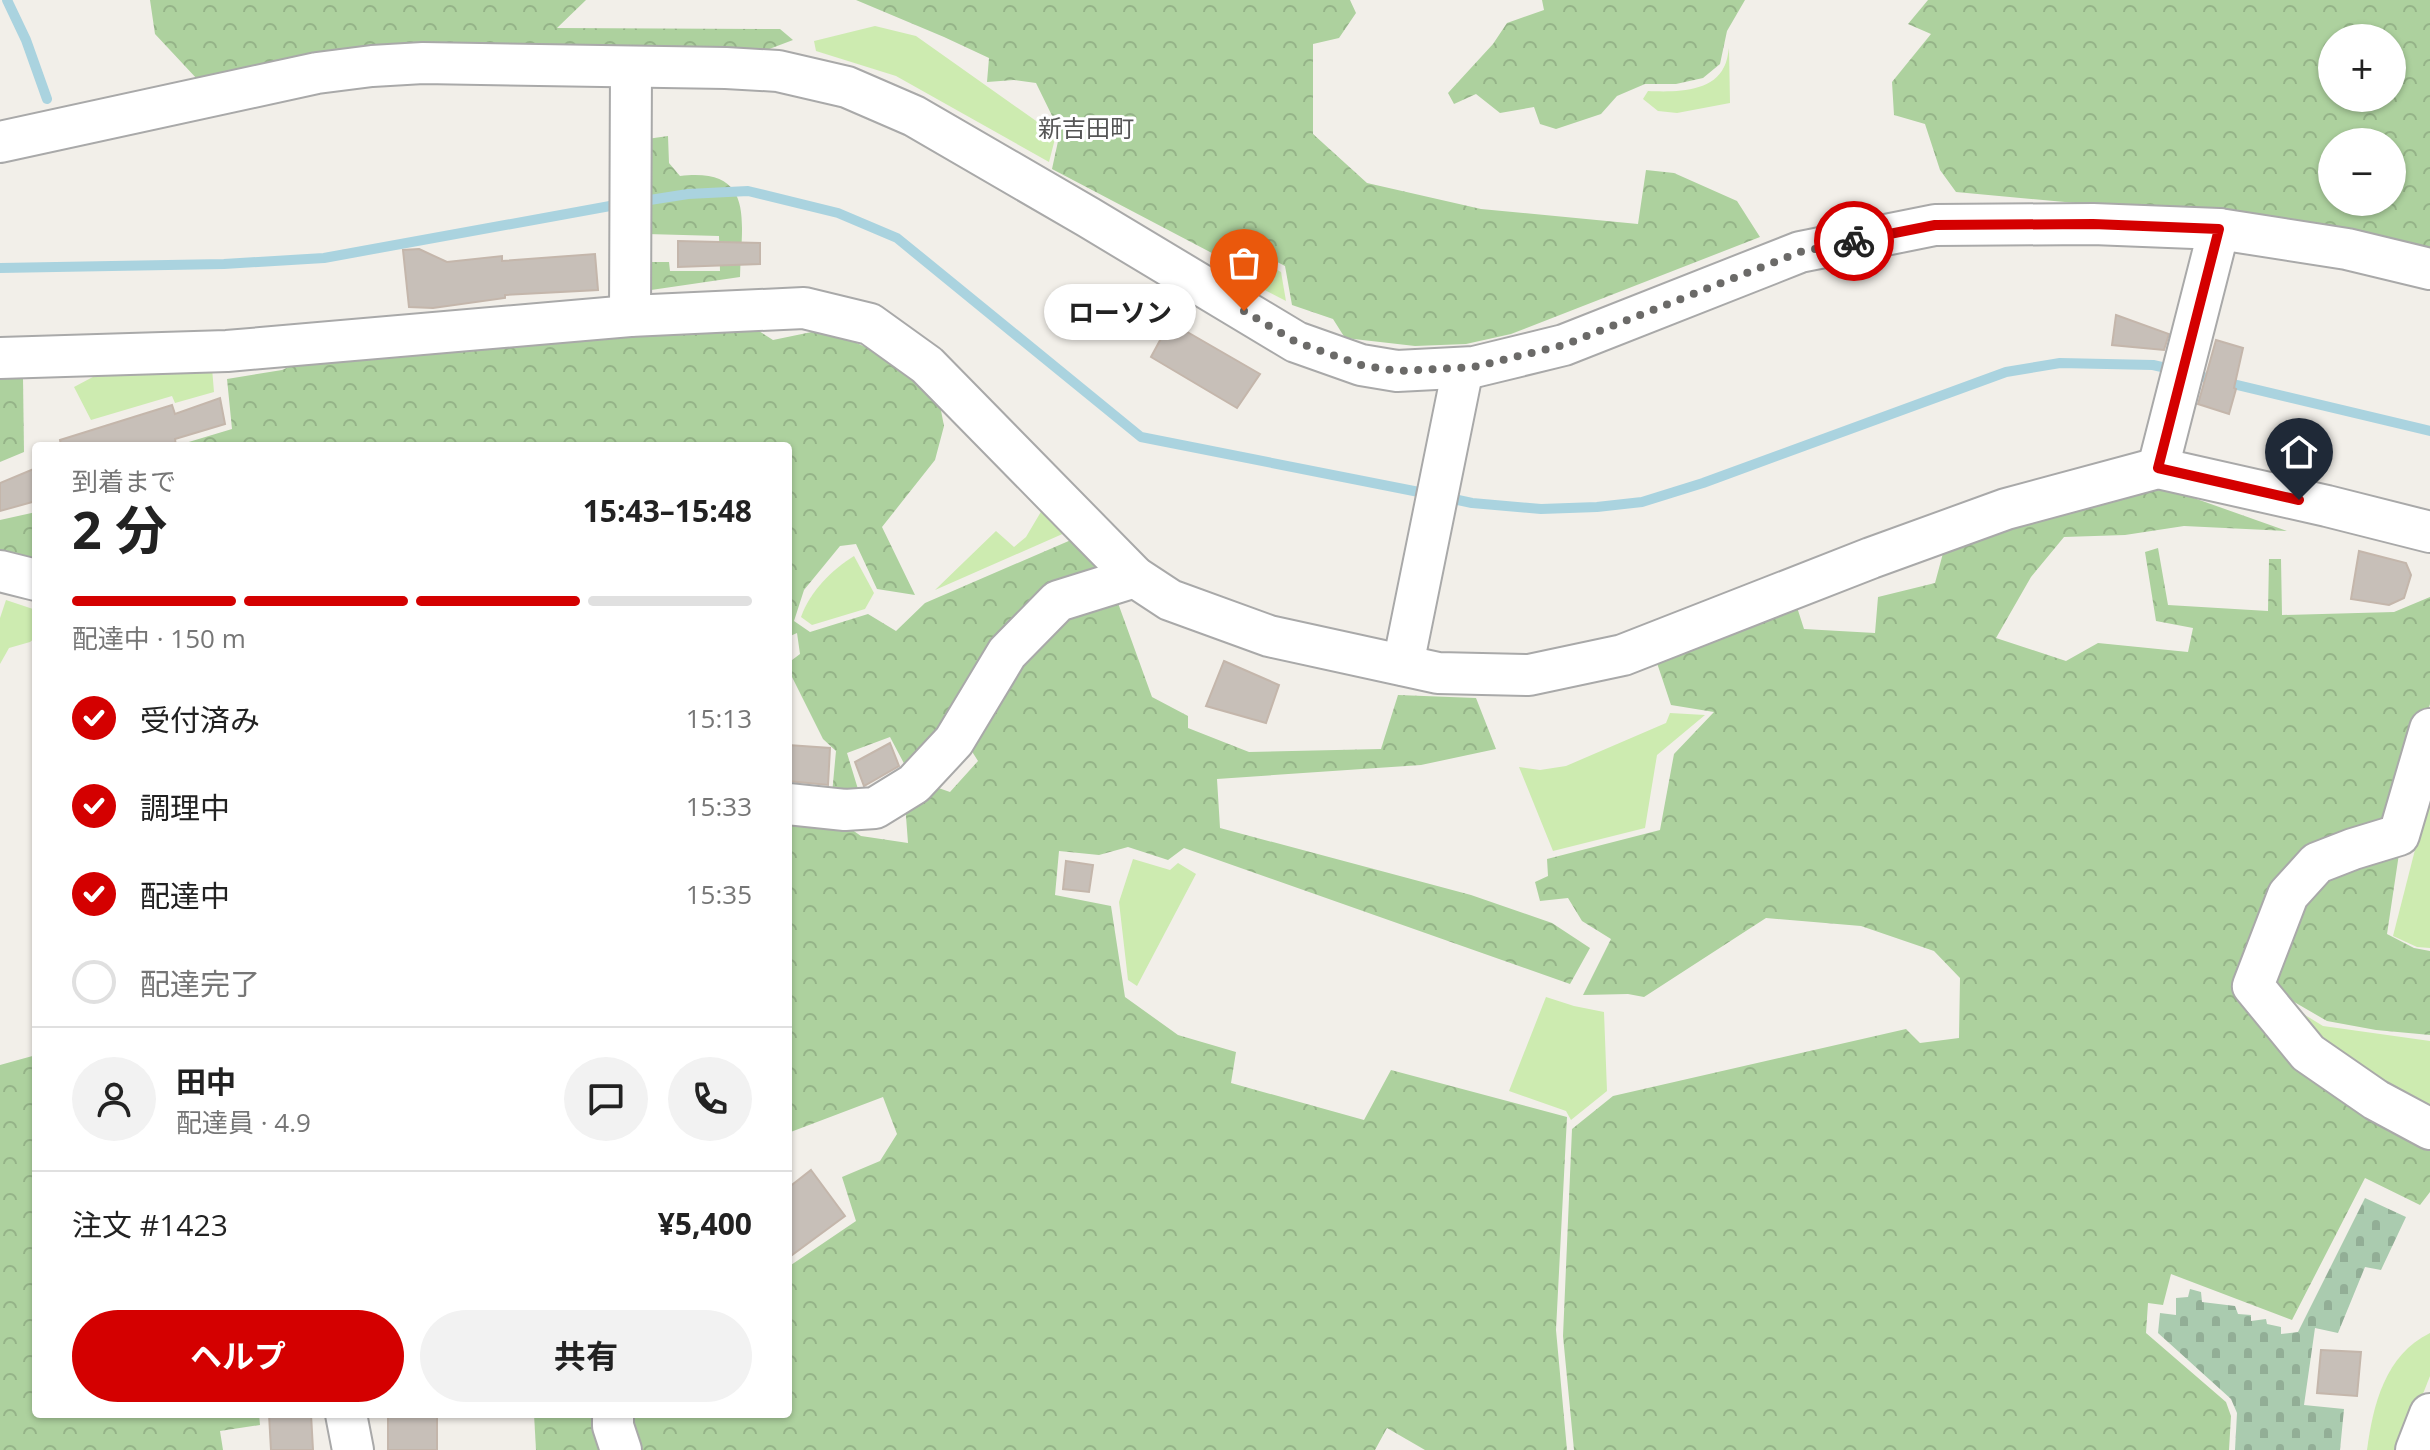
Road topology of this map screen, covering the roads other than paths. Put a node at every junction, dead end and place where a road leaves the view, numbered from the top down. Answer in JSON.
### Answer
{"nodes":[{"id":1,"x":631,"y":67,"type":"junction"},
{"id":2,"x":0,"y":142,"type":"edge"},
{"id":3,"x":2219,"y":229,"type":"junction"},
{"id":4,"x":2430,"y":269,"type":"edge"},
{"id":5,"x":630,"y":316,"type":"junction"},
{"id":6,"x":0,"y":358,"type":"edge"},
{"id":7,"x":1463,"y":368,"type":"junction"},
{"id":8,"x":2158,"y":468,"type":"junction"},
{"id":9,"x":2430,"y":532,"type":"edge"},
{"id":10,"x":0,"y":571,"type":"edge"},
{"id":11,"x":1135,"y":577,"type":"junction"},
{"id":12,"x":32,"y":579,"type":"edge"},
{"id":13,"x":1403,"y":665,"type":"junction"},
{"id":14,"x":2430,"y":729,"type":"edge"},
{"id":15,"x":792,"y":805,"type":"edge"},
{"id":16,"x":2430,"y":1129,"type":"edge"},
{"id":17,"x":2430,"y":1414,"type":"edge"},
{"id":18,"x":347,"y":1418,"type":"edge"},
{"id":19,"x":613,"y":1418,"type":"edge"},
{"id":20,"x":353,"y":1450,"type":"edge"},
{"id":21,"x":621,"y":1450,"type":"edge"},
{"id":22,"x":2416,"y":1450,"type":"edge"}],
"edges":[{"from":1,"to":2,"type":"street"},
{"from":1,"to":5,"type":"street"},
{"from":1,"to":7,"type":"street"},
{"from":3,"to":4,"type":"street"},
{"from":3,"to":7,"type":"street"},
{"from":3,"to":8,"type":"street"},
{"from":5,"to":6,"type":"street"},
{"from":5,"to":11,"type":"street"},
{"from":7,"to":13,"type":"street"},
{"from":8,"to":9,"type":"street"},
{"from":8,"to":13,"type":"street"},
{"from":10,"to":12,"type":"street"},
{"from":11,"to":13,"type":"street"},
{"from":11,"to":15,"type":"street"},
{"from":14,"to":16,"type":"street"},
{"from":17,"to":22,"type":"street"},
{"from":18,"to":20,"type":"street"},
{"from":19,"to":21,"type":"street"}]}
